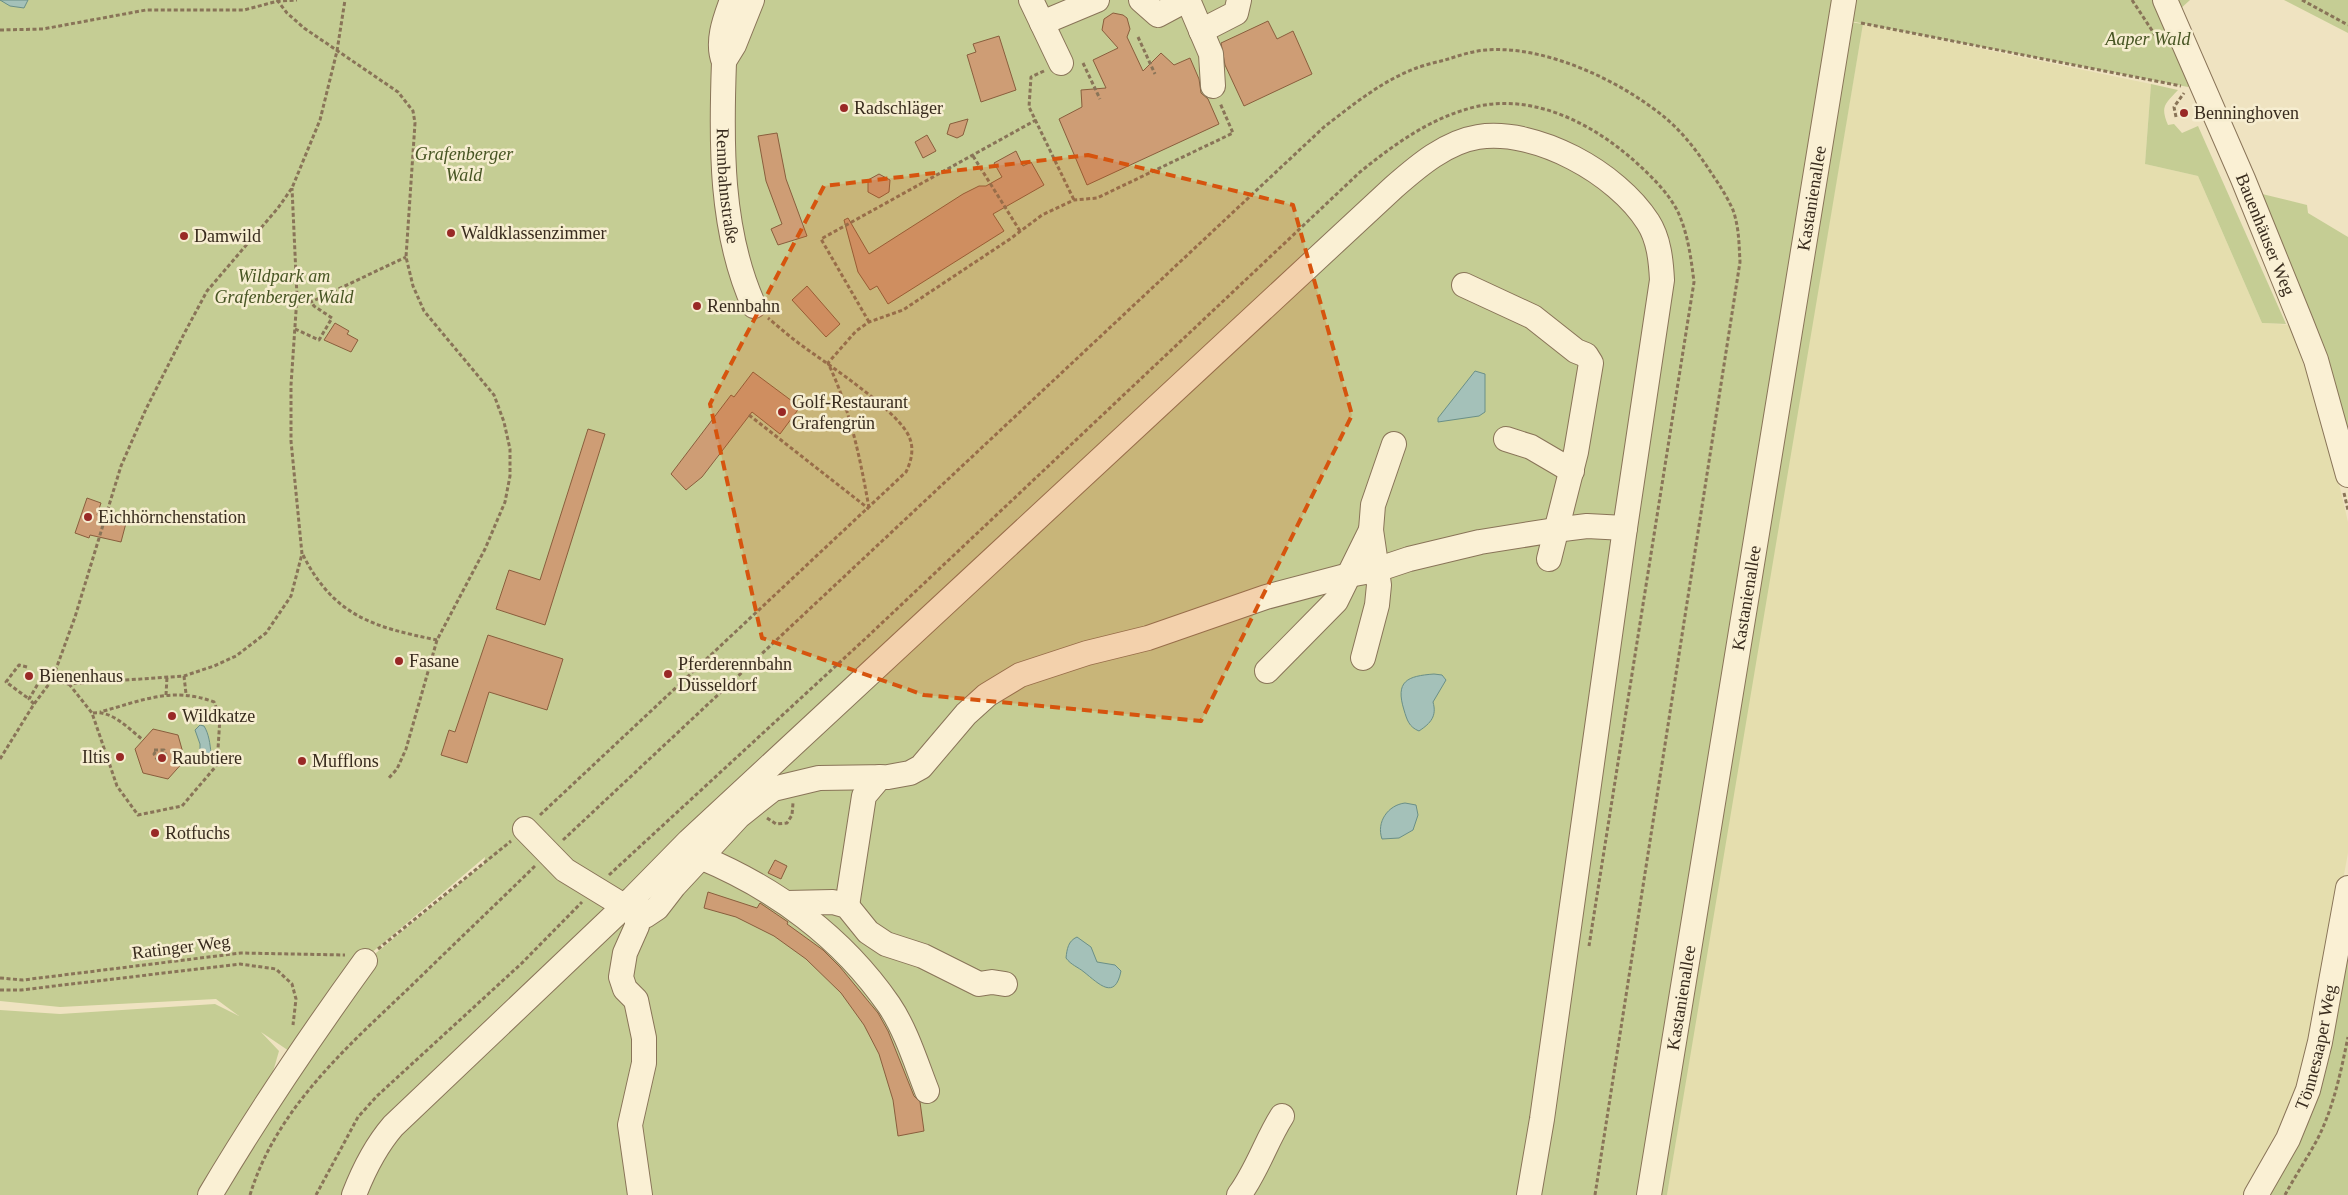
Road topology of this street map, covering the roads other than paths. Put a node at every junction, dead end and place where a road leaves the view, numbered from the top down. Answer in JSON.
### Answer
{"nodes":[{"id":1,"x":732,"y":0,"type":"edge"},
{"id":2,"x":752,"y":0,"type":"edge"},
{"id":3,"x":1031,"y":0,"type":"edge"},
{"id":4,"x":1097,"y":0,"type":"edge"},
{"id":5,"x":1142,"y":0,"type":"edge"},
{"id":6,"x":1187,"y":0,"type":"edge"},
{"id":7,"x":1239,"y":0,"type":"edge"},
{"id":8,"x":2165,"y":0,"type":"edge"},
{"id":9,"x":1842,"y":10,"type":"edge"},
{"id":10,"x":1042,"y":24,"type":"junction"},
{"id":11,"x":1201,"y":31,"type":"junction"},
{"id":12,"x":724,"y":62,"type":"junction"},
{"id":13,"x":1072,"y":63,"type":"road end"},
{"id":14,"x":1213,"y":86,"type":"road end"},
{"id":15,"x":1464,"y":284,"type":"dead end"},
{"id":16,"x":754,"y":306,"type":"road end"},
{"id":17,"x":1506,"y":439,"type":"dead end"},
{"id":18,"x":1394,"y":444,"type":"dead end"},
{"id":19,"x":1572,"y":471,"type":"junction"},
{"id":20,"x":2348,"y":475,"type":"edge"},
{"id":21,"x":1625,"y":528,"type":"junction"},
{"id":22,"x":1371,"y":530,"type":"junction"},
{"id":23,"x":1555,"y":530,"type":"junction"},
{"id":24,"x":1549,"y":559,"type":"dead end"},
{"id":25,"x":1376,"y":570,"type":"junction"},
{"id":26,"x":1349,"y":575,"type":"junction"},
{"id":27,"x":1363,"y":658,"type":"dead end"},
{"id":28,"x":1267,"y":671,"type":"dead end"},
{"id":29,"x":880,"y":777,"type":"junction"},
{"id":30,"x":526,"y":829,"type":"road end"},
{"id":31,"x":700,"y":857,"type":"junction"},
{"id":32,"x":2348,"y":888,"type":"edge"},
{"id":33,"x":787,"y":904,"type":"junction"},
{"id":34,"x":847,"y":906,"type":"junction"},
{"id":35,"x":630,"y":910,"type":"junction"},
{"id":36,"x":365,"y":960,"type":"road end"},
{"id":37,"x":1005,"y":984,"type":"dead end"},
{"id":38,"x":927,"y":1091,"type":"dead end"},
{"id":39,"x":1282,"y":1116,"type":"dead end"},
{"id":40,"x":210,"y":1195,"type":"edge"},
{"id":41,"x":354,"y":1195,"type":"edge"},
{"id":42,"x":640,"y":1195,"type":"edge"},
{"id":43,"x":1239,"y":1195,"type":"edge"},
{"id":44,"x":1529,"y":1195,"type":"edge"},
{"id":45,"x":1649,"y":1195,"type":"edge"},
{"id":46,"x":2256,"y":1195,"type":"edge"}],
"edges":[{"from":1,"to":12,"type":"lane","name":"Rennbahnstraße"},
{"from":2,"to":12,"type":"lane","name":"Rennbahnstraße"},
{"from":3,"to":10,"type":"lane"},
{"from":4,"to":10,"type":"lane"},
{"from":5,"to":6,"type":"lane"},
{"from":6,"to":11,"type":"lane"},
{"from":7,"to":11,"type":"lane"},
{"from":8,"to":20,"type":"lane","name":"Bauenhäuser Weg"},
{"from":9,"to":45,"type":"lane","name":"Kastanienallee"},
{"from":10,"to":13,"type":"lane"},
{"from":11,"to":14,"type":"lane"},
{"from":12,"to":16,"type":"lane","name":"Rennbahnstraße"},
{"from":15,"to":19,"type":"lane"},
{"from":17,"to":19,"type":"lane"},
{"from":18,"to":22,"type":"lane"},
{"from":19,"to":23,"type":"lane"},
{"from":21,"to":23,"type":"lane"},
{"from":21,"to":35,"type":"lane"},
{"from":21,"to":44,"type":"lane"},
{"from":22,"to":25,"type":"lane"},
{"from":22,"to":26,"type":"lane"},
{"from":23,"to":24,"type":"lane"},
{"from":23,"to":25,"type":"lane"},
{"from":25,"to":26,"type":"lane"},
{"from":25,"to":27,"type":"lane"},
{"from":26,"to":28,"type":"lane"},
{"from":26,"to":29,"type":"lane"},
{"from":29,"to":31,"type":"lane"},
{"from":29,"to":34,"type":"lane"},
{"from":30,"to":35,"type":"lane"},
{"from":31,"to":33,"type":"lane"},
{"from":31,"to":35,"type":"lane"},
{"from":32,"to":46,"type":"lane","name":"Tönnesaaper Weg"},
{"from":33,"to":34,"type":"lane"},
{"from":33,"to":38,"type":"lane"},
{"from":34,"to":37,"type":"lane"},
{"from":35,"to":41,"type":"lane"},
{"from":35,"to":42,"type":"lane"},
{"from":36,"to":40,"type":"lane"},
{"from":39,"to":43,"type":"lane"}]}
